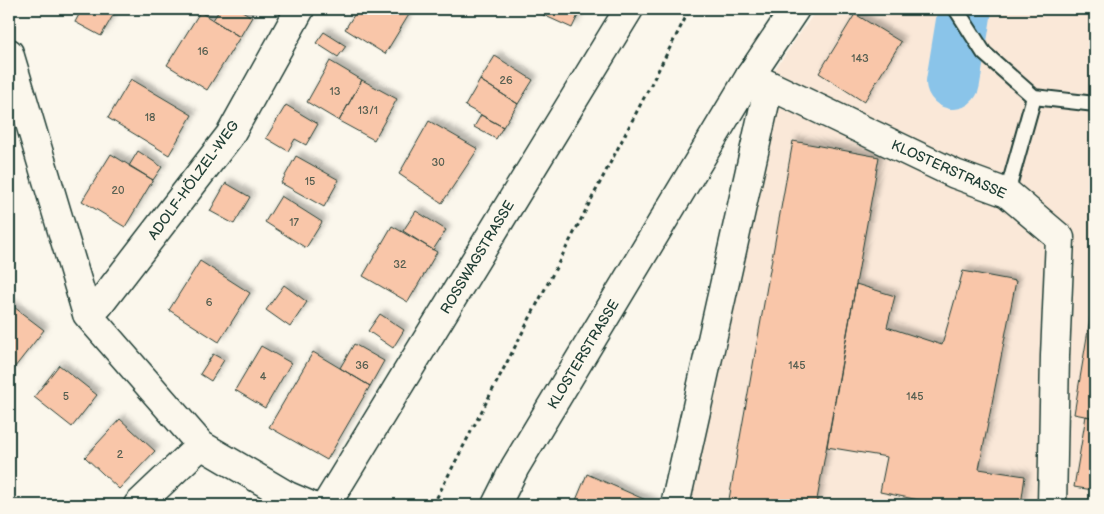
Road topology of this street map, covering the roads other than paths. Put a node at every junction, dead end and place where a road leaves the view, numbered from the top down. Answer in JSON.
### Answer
{"nodes":[{"id":1,"x":300,"y":9,"type":"edge"},
{"id":2,"x":629,"y":9,"type":"edge"},
{"id":3,"x":796,"y":9,"type":"edge"},
{"id":4,"x":956,"y":9,"type":"edge"},
{"id":5,"x":9,"y":54,"type":"edge"},
{"id":6,"x":760,"y":81,"type":"junction"},
{"id":7,"x":1034,"y":97,"type":"junction"},
{"id":8,"x":1095,"y":104,"type":"edge"},
{"id":9,"x":1007,"y":193,"type":"junction"},
{"id":10,"x":87,"y":314,"type":"junction"},
{"id":11,"x":201,"y":445,"type":"junction"},
{"id":12,"x":138,"y":505,"type":"edge"},
{"id":13,"x":309,"y":505,"type":"edge"},
{"id":14,"x":326,"y":505,"type":"edge"},
{"id":15,"x":496,"y":505,"type":"edge"},
{"id":16,"x":675,"y":505,"type":"edge"},
{"id":17,"x":1052,"y":505,"type":"edge"}],
"edges":[{"from":1,"to":10,"type":"street","name":"ADOLF-HÖLZEL-WEG"},
{"from":2,"to":14,"type":"street","name":"ROSSWAGSTRASSE"},
{"from":3,"to":6,"type":"street","name":"KLOSTERSTRASSE"},
{"from":4,"to":7,"type":"lane"},
{"from":5,"to":10,"type":"street"},
{"from":6,"to":9,"type":"street","name":"KLOSTERSTRASSE"},
{"from":6,"to":15,"type":"street","name":"KLOSTERSTRASSE"},
{"from":6,"to":16,"type":"street"},
{"from":7,"to":8,"type":"lane"},
{"from":7,"to":9,"type":"lane"},
{"from":9,"to":17,"type":"street","name":"KLOSTERSTRASSE"},
{"from":10,"to":11,"type":"street"},
{"from":11,"to":12,"type":"street"},
{"from":11,"to":13,"type":"street"}]}
